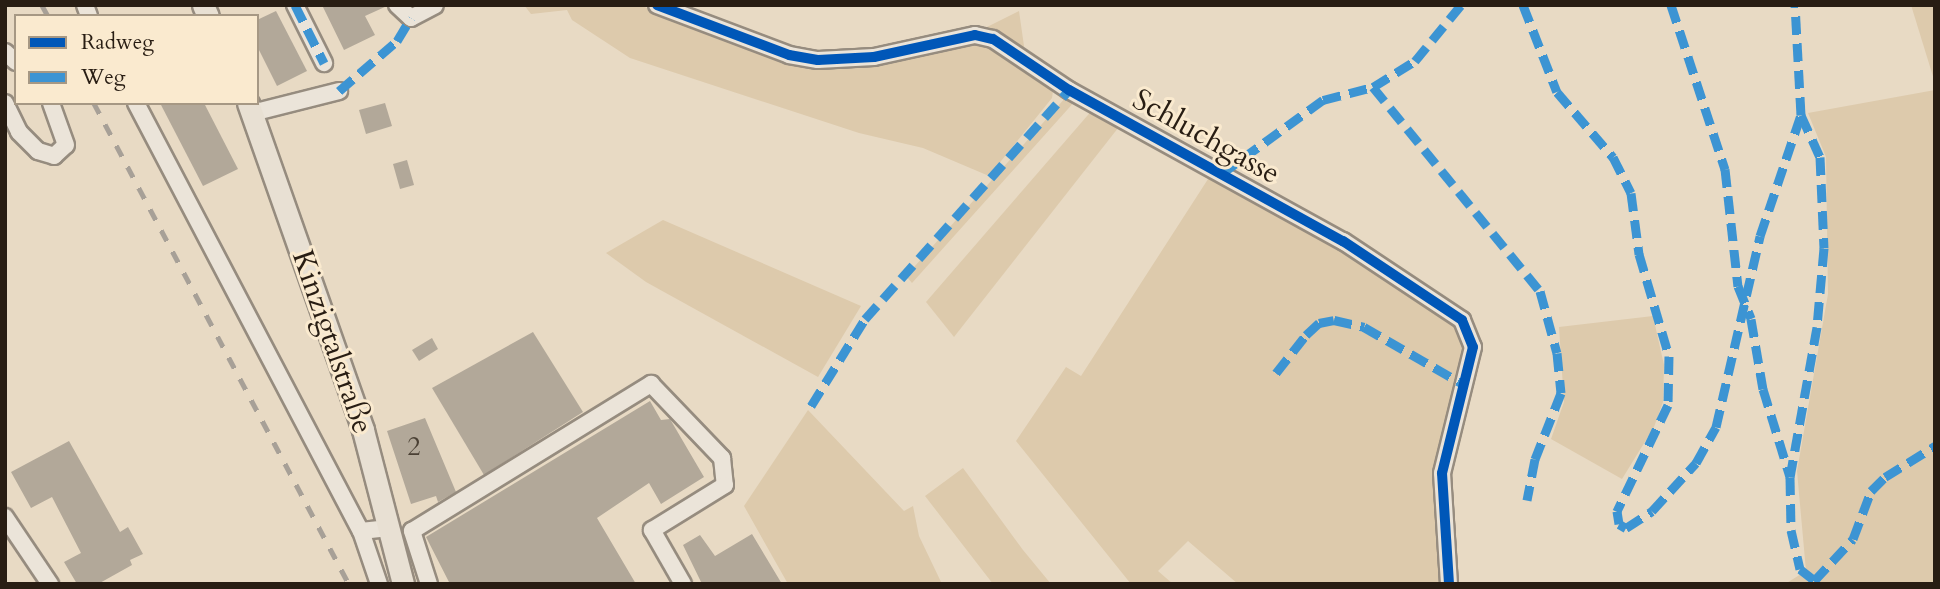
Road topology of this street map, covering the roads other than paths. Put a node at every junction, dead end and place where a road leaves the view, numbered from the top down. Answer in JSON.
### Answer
{"nodes":[{"id":1,"x":295,"y":5,"type":"edge"},
{"id":2,"x":397,"y":5,"type":"edge"},
{"id":3,"x":435,"y":5,"type":"edge"},
{"id":4,"x":657,"y":5,"type":"edge"},
{"id":5,"x":324,"y":63,"type":"dead end"},
{"id":6,"x":339,"y":91,"type":"dead end"},
{"id":7,"x":5,"y":103,"type":"edge"},
{"id":8,"x":52,"y":105,"type":"edge"},
{"id":9,"x":137,"y":105,"type":"edge"},
{"id":10,"x":250,"y":108,"type":"edge"},
{"id":11,"x":5,"y":517,"type":"edge"},
{"id":12,"x":389,"y":528,"type":"junction"},
{"id":13,"x":361,"y":531,"type":"junction"},
{"id":14,"x":50,"y":584,"type":"edge"},
{"id":15,"x":379,"y":584,"type":"edge"},
{"id":16,"x":403,"y":584,"type":"edge"},
{"id":17,"x":429,"y":584,"type":"edge"},
{"id":18,"x":682,"y":584,"type":"edge"},
{"id":19,"x":1449,"y":584,"type":"edge"}],
"edges":[{"from":1,"to":5,"type":"street"},
{"from":2,"to":3,"type":"street"},
{"from":4,"to":19,"type":"street","name":"Schluchgasse"},
{"from":6,"to":10,"type":"street"},
{"from":7,"to":8,"type":"street"},
{"from":9,"to":13,"type":"street"},
{"from":10,"to":12,"type":"main road","name":"Kinzigtalstraße"},
{"from":11,"to":14,"type":"street"},
{"from":12,"to":13,"type":"street"},
{"from":12,"to":16,"type":"main road","name":"Kinzigtalstraße"},
{"from":13,"to":15,"type":"street"},
{"from":17,"to":18,"type":"street"}]}
